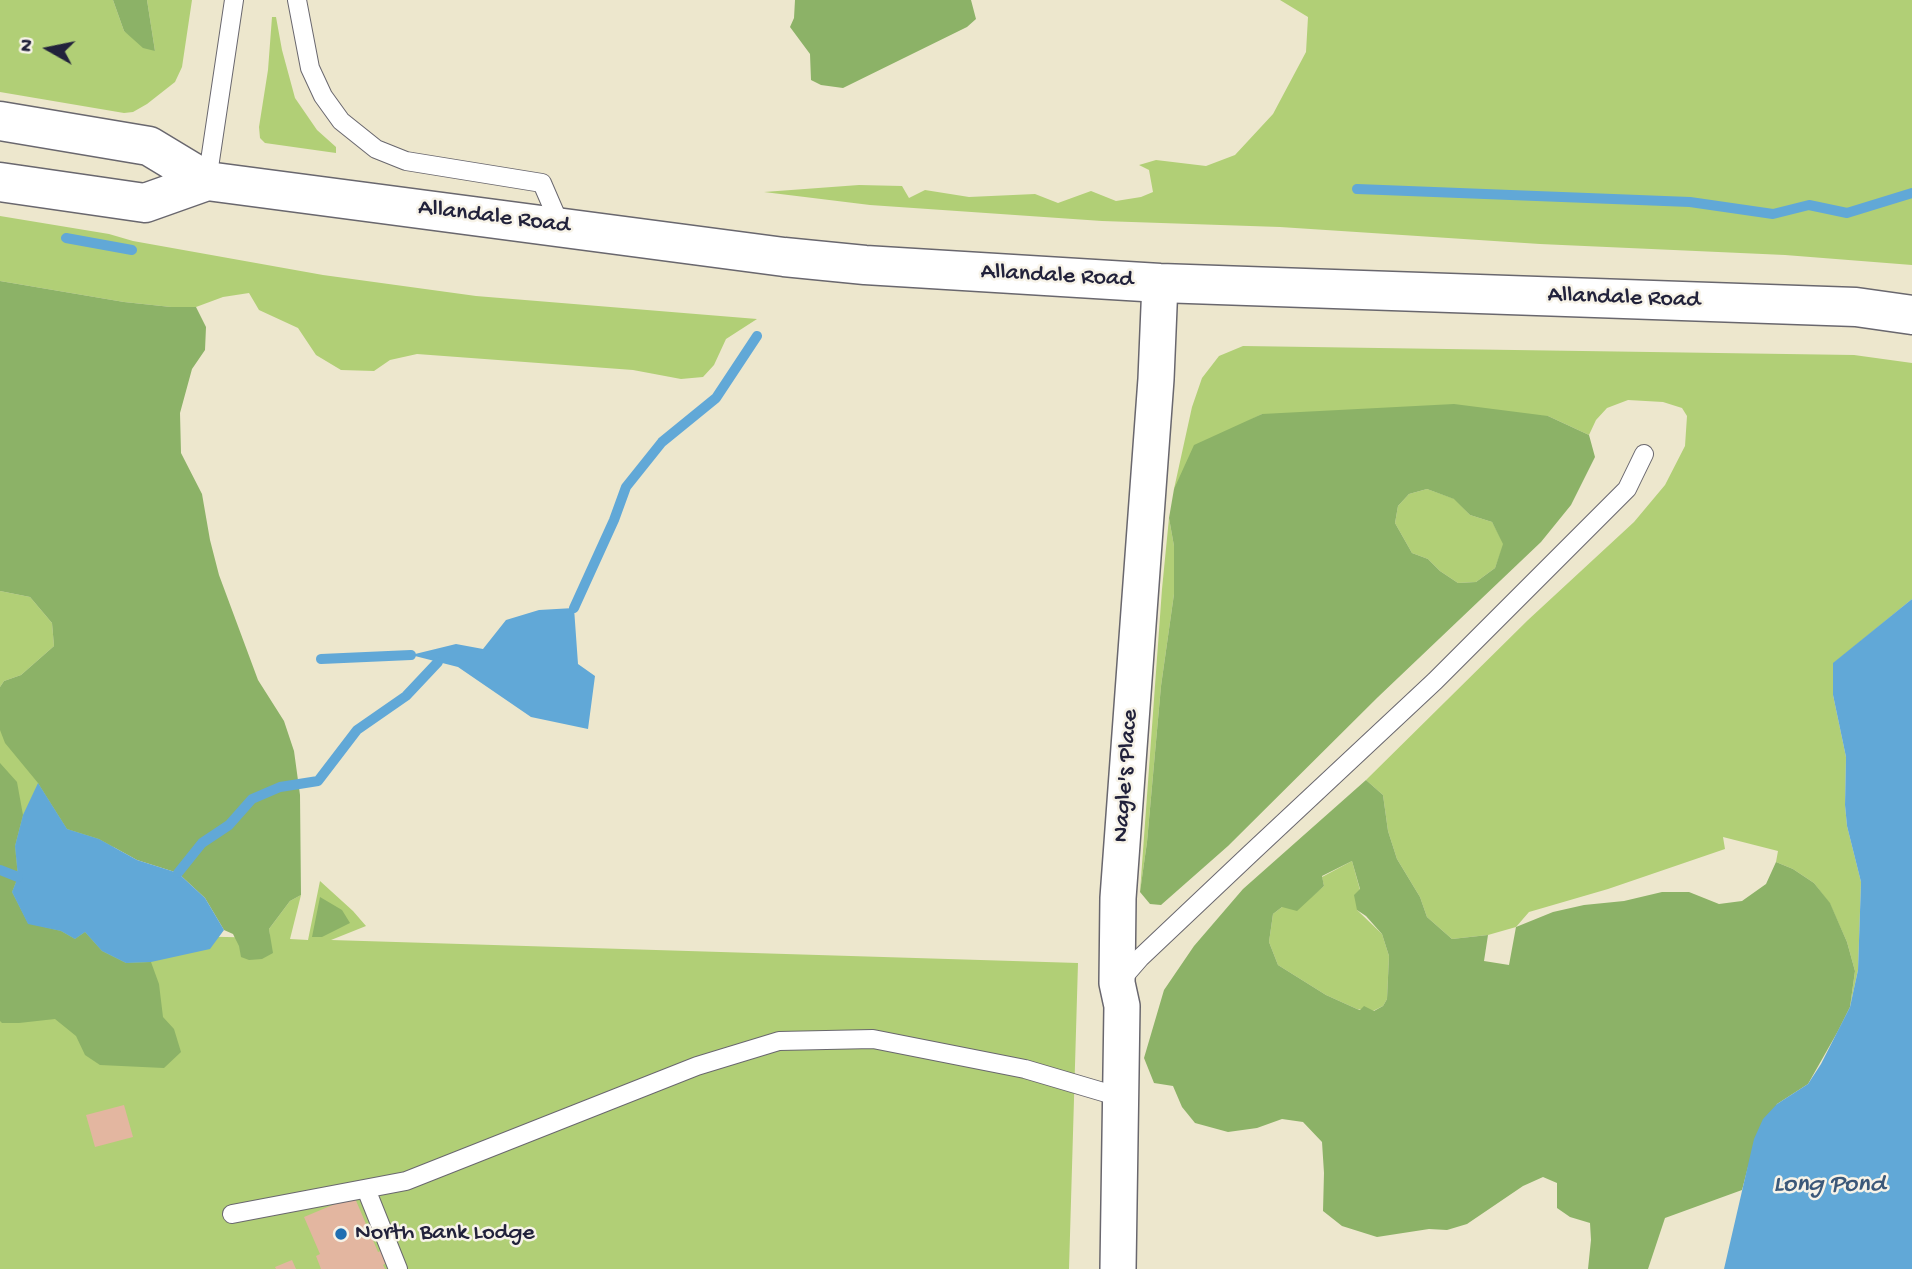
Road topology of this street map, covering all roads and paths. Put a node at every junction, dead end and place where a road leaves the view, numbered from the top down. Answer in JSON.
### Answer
{"nodes":[{"id":1,"x":234,"y":0,"type":"edge"},
{"id":2,"x":297,"y":0,"type":"edge"},
{"id":3,"x":0,"y":121,"type":"edge"},
{"id":4,"x":207,"y":181,"type":"junction"},
{"id":5,"x":0,"y":182,"type":"edge"},
{"id":6,"x":561,"y":227,"type":"junction"},
{"id":7,"x":1160,"y":283,"type":"junction"},
{"id":8,"x":1912,"y":315,"type":"edge"},
{"id":9,"x":1644,"y":454,"type":"dead end"},
{"id":10,"x":1117,"y":983,"type":"junction"},
{"id":11,"x":1120,"y":1097,"type":"junction"},
{"id":12,"x":366,"y":1189,"type":"junction"},
{"id":13,"x":232,"y":1214,"type":"dead end"},
{"id":14,"x":398,"y":1269,"type":"edge"},
{"id":15,"x":1118,"y":1269,"type":"edge"}],
"edges":[{"from":1,"to":4,"type":"lane"},
{"from":2,"to":6,"type":"lane"},
{"from":3,"to":4,"type":"main road","name":"Allandale Road"},
{"from":4,"to":5,"type":"main road","name":"Allandale Road"},
{"from":4,"to":6,"type":"main road","name":"Allandale Road"},
{"from":6,"to":7,"type":"main road","name":"Allandale Road"},
{"from":7,"to":8,"type":"main road","name":"Allandale Road"},
{"from":7,"to":10,"type":"street","name":"Nagle's Place"},
{"from":9,"to":10,"type":"lane"},
{"from":10,"to":11,"type":"street","name":"Nagle's Place"},
{"from":11,"to":12,"type":"lane"},
{"from":11,"to":15,"type":"street","name":"Nagle's Place"},
{"from":12,"to":13,"type":"lane"},
{"from":12,"to":14,"type":"lane"}]}
